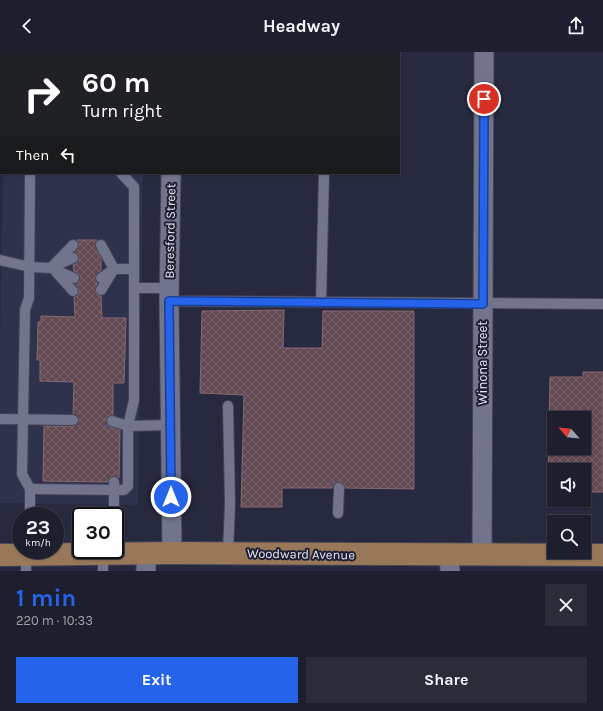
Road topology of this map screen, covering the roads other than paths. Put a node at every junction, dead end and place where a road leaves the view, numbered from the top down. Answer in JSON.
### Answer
{"nodes":[{"id":1,"x":484,"y":52,"type":"edge"},
{"id":2,"x":30,"y":174,"type":"edge"},
{"id":3,"x":122,"y":174,"type":"edge"},
{"id":4,"x":171,"y":174,"type":"edge"},
{"id":5,"x":324,"y":174,"type":"edge"},
{"id":6,"x":73,"y":245,"type":"dead end"},
{"id":7,"x":101,"y":245,"type":"dead end"},
{"id":8,"x":101,"y":257,"type":"dead end"},
{"id":9,"x":73,"y":258,"type":"dead end"},
{"id":10,"x":0,"y":260,"type":"edge"},
{"id":11,"x":30,"y":267,"type":"junction"},
{"id":12,"x":51,"y":268,"type":"junction"},
{"id":13,"x":114,"y":269,"type":"junction"},
{"id":14,"x":134,"y":269,"type":"junction"},
{"id":15,"x":74,"y":278,"type":"dead end"},
{"id":16,"x":101,"y":278,"type":"dead end"},
{"id":17,"x":135,"y":288,"type":"junction"},
{"id":18,"x":101,"y":290,"type":"dead end"},
{"id":19,"x":74,"y":291,"type":"dead end"},
{"id":20,"x":169,"y":294,"type":"junction"},
{"id":21,"x":321,"y":302,"type":"junction"},
{"id":22,"x":483,"y":304,"type":"junction"},
{"id":23,"x":603,"y":304,"type":"edge"},
{"id":24,"x":228,"y":406,"type":"dead end"},
{"id":25,"x":0,"y":419,"type":"edge"},
{"id":26,"x":23,"y":419,"type":"junction"},
{"id":27,"x":69,"y":421,"type":"dead end"},
{"id":28,"x":114,"y":422,"type":"dead end"},
{"id":29,"x":170,"y":425,"type":"junction"},
{"id":30,"x":128,"y":426,"type":"junction"},
{"id":31,"x":114,"y":486,"type":"junction"},
{"id":32,"x":339,"y":488,"type":"dead end"},
{"id":33,"x":30,"y":489,"type":"junction"},
{"id":34,"x":30,"y":507,"type":"edge"},
{"id":35,"x":114,"y":507,"type":"edge"},
{"id":36,"x":338,"y":513,"type":"dead end"},
{"id":37,"x":172,"y":553,"type":"junction"},
{"id":38,"x":228,"y":553,"type":"junction"},
{"id":39,"x":482,"y":554,"type":"junction"},
{"id":40,"x":0,"y":555,"type":"edge"},
{"id":41,"x":603,"y":555,"type":"edge"},
{"id":42,"x":12,"y":556,"type":"edge"},
{"id":43,"x":123,"y":559,"type":"edge"},
{"id":44,"x":146,"y":562,"type":"edge"},
{"id":45,"x":449,"y":563,"type":"edge"}],
"edges":[{"from":1,"to":22,"type":"street","name":"Winona Street"},
{"from":2,"to":11,"type":"lane"},
{"from":3,"to":14,"type":"lane"},
{"from":4,"to":20,"type":"street","name":"Beresford Street"},
{"from":5,"to":21,"type":"lane"},
{"from":6,"to":12,"type":"lane"},
{"from":7,"to":13,"type":"lane"},
{"from":8,"to":13,"type":"lane"},
{"from":9,"to":12,"type":"lane"},
{"from":10,"to":11,"type":"lane"},
{"from":11,"to":12,"type":"lane"},
{"from":11,"to":26,"type":"lane"},
{"from":12,"to":15,"type":"lane"},
{"from":12,"to":19,"type":"lane"},
{"from":13,"to":14,"type":"lane"},
{"from":13,"to":16,"type":"lane"},
{"from":13,"to":18,"type":"lane"},
{"from":14,"to":17,"type":"lane"},
{"from":17,"to":20,"type":"lane"},
{"from":17,"to":30,"type":"lane"},
{"from":20,"to":21,"type":"lane"},
{"from":20,"to":29,"type":"street","name":"Beresford Street"},
{"from":21,"to":22,"type":"lane"},
{"from":22,"to":23,"type":"lane"},
{"from":22,"to":39,"type":"street","name":"Winona Street"},
{"from":24,"to":38,"type":"lane"},
{"from":25,"to":26,"type":"lane"},
{"from":26,"to":27,"type":"lane"},
{"from":26,"to":33,"type":"lane"},
{"from":28,"to":30,"type":"lane"},
{"from":29,"to":30,"type":"lane"},
{"from":29,"to":37,"type":"street","name":"Beresford Street"},
{"from":30,"to":31,"type":"lane"},
{"from":31,"to":33,"type":"lane"},
{"from":31,"to":35,"type":"lane"},
{"from":32,"to":36,"type":"lane"},
{"from":33,"to":34,"type":"lane"},
{"from":37,"to":38,"type":"main road","name":"Woodward Avenue"},
{"from":37,"to":44,"type":"main road","name":"Woodward Avenue"},
{"from":38,"to":45,"type":"main road","name":"Woodward Avenue"},
{"from":39,"to":41,"type":"main road","name":"Woodward Avenue"},
{"from":39,"to":45,"type":"main road","name":"Woodward Avenue"},
{"from":40,"to":42,"type":"main road","name":"Woodward Avenue"},
{"from":43,"to":44,"type":"main road","name":"Woodward Avenue"}]}
